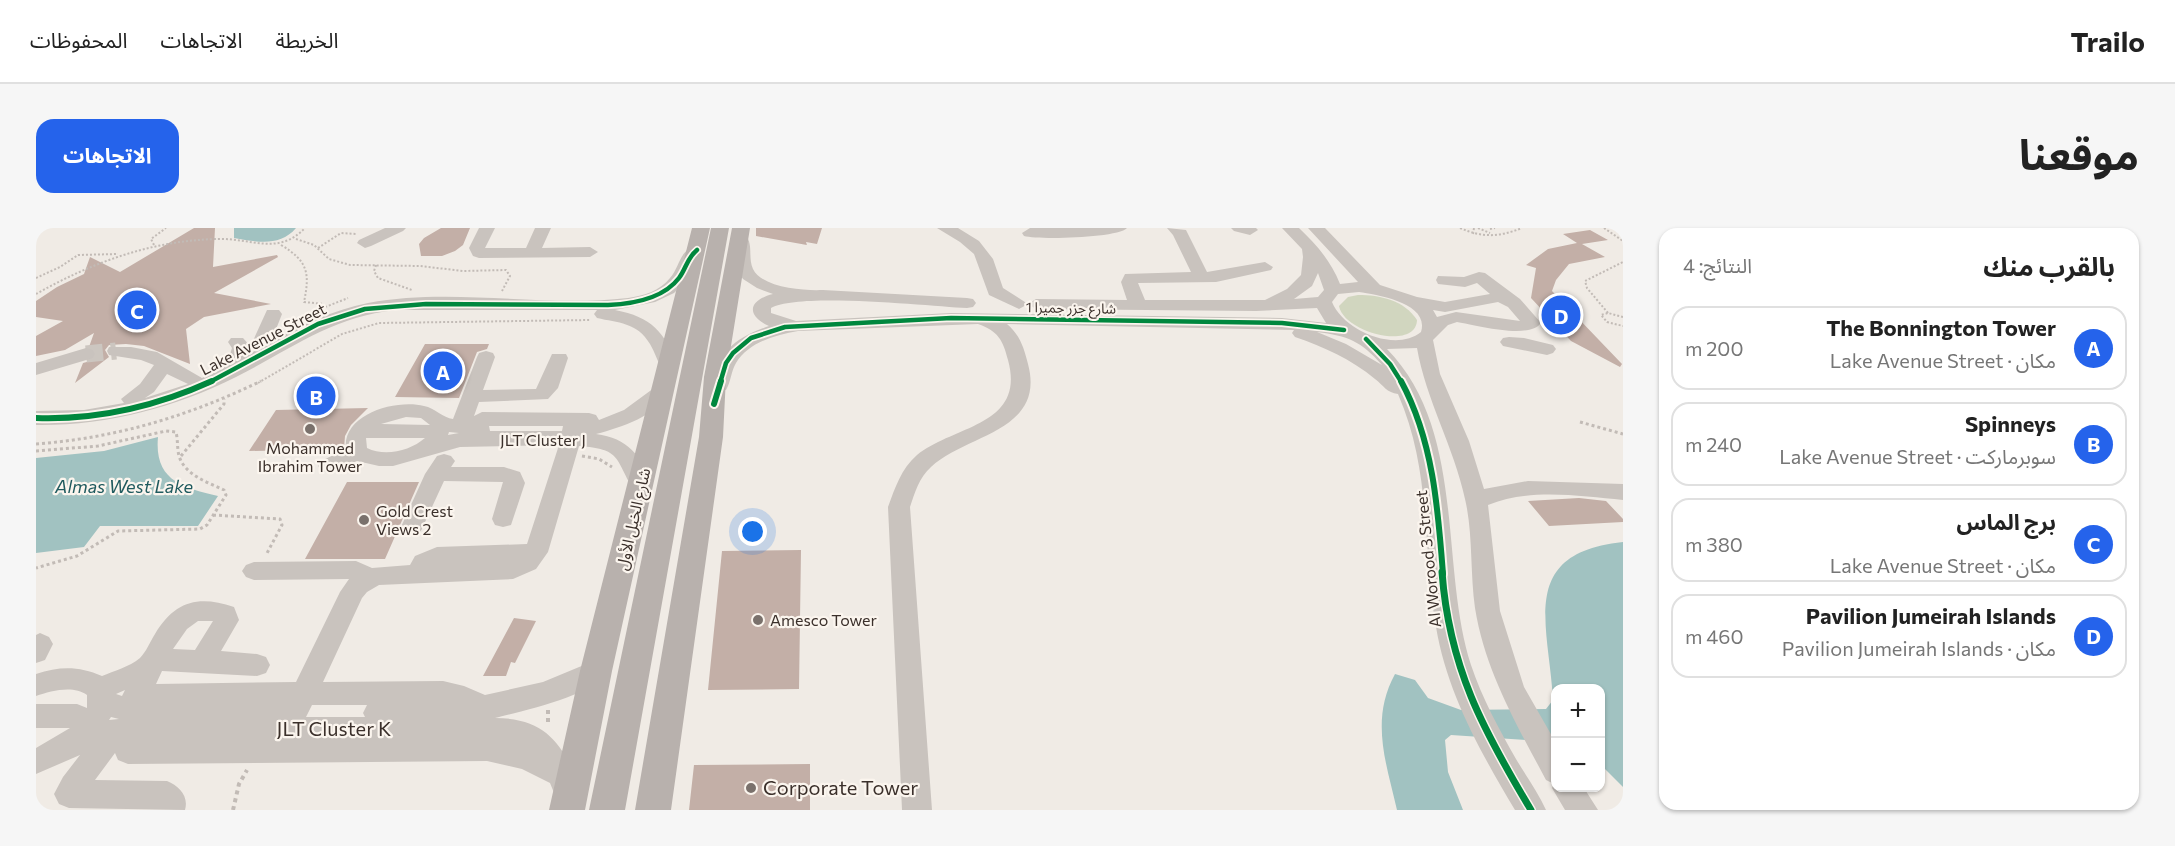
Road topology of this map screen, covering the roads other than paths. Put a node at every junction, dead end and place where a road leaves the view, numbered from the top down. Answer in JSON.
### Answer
{"nodes":[{"id":1,"x":398,"y":228,"type":"edge"},
{"id":2,"x":488,"y":228,"type":"edge"},
{"id":3,"x":543,"y":228,"type":"edge"},
{"id":4,"x":945,"y":228,"type":"edge"},
{"id":5,"x":1119,"y":228,"type":"edge"},
{"id":6,"x":1175,"y":228,"type":"edge"},
{"id":7,"x":1290,"y":228,"type":"edge"},
{"id":8,"x":1316,"y":228,"type":"edge"},
{"id":9,"x":733,"y":232,"type":"edge"},
{"id":10,"x":1030,"y":233,"type":"dead end"},
{"id":11,"x":699,"y":239,"type":"edge"},
{"id":12,"x":364,"y":243,"type":"dead end"},
{"id":13,"x":1309,"y":246,"type":"junction"},
{"id":14,"x":590,"y":252,"type":"dead end"},
{"id":15,"x":532,"y":253,"type":"junction"},
{"id":16,"x":1264,"y":267,"type":"dead end"},
{"id":17,"x":1202,"y":278,"type":"junction"},
{"id":18,"x":1374,"y":289,"type":"junction"},
{"id":19,"x":994,"y":291,"type":"junction"},
{"id":20,"x":807,"y":296,"type":"junction"},
{"id":21,"x":1328,"y":296,"type":"junction"},
{"id":22,"x":1506,"y":298,"type":"junction"},
{"id":23,"x":1406,"y":299,"type":"junction"},
{"id":24,"x":467,"y":304,"type":"junction"},
{"id":25,"x":1460,"y":304,"type":"junction"},
{"id":26,"x":1138,"y":305,"type":"junction"},
{"id":27,"x":633,"y":310,"type":"junction"},
{"id":28,"x":981,"y":311,"type":"junction"},
{"id":29,"x":1024,"y":311,"type":"junction"},
{"id":30,"x":273,"y":314,"type":"dead end"},
{"id":31,"x":1259,"y":314,"type":"junction"},
{"id":32,"x":1531,"y":325,"type":"junction"},
{"id":33,"x":798,"y":326,"type":"junction"},
{"id":34,"x":1344,"y":330,"type":"junction"},
{"id":35,"x":1427,"y":336,"type":"junction"},
{"id":36,"x":1366,"y":339,"type":"junction"},
{"id":37,"x":1014,"y":340,"type":"junction"},
{"id":38,"x":1509,"y":342,"type":"dead end"},
{"id":39,"x":261,"y":343,"type":"junction"},
{"id":40,"x":117,"y":351,"type":"tunnel mouth"},
{"id":41,"x":86,"y":354,"type":"tunnel mouth"},
{"id":42,"x":486,"y":357,"type":"dead end"},
{"id":43,"x":559,"y":358,"type":"dead end"},
{"id":44,"x":164,"y":365,"type":"junction"},
{"id":45,"x":669,"y":365,"type":"junction"},
{"id":46,"x":36,"y":370,"type":"edge"},
{"id":47,"x":193,"y":379,"type":"junction"},
{"id":48,"x":661,"y":392,"type":"junction"},
{"id":49,"x":130,"y":399,"type":"junction"},
{"id":50,"x":470,"y":400,"type":"junction"},
{"id":51,"x":714,"y":404,"type":"junction"},
{"id":52,"x":36,"y":405,"type":"edge"},
{"id":53,"x":1411,"y":405,"type":"junction"},
{"id":54,"x":629,"y":416,"type":"junction"},
{"id":55,"x":36,"y":418,"type":"edge"},
{"id":56,"x":482,"y":419,"type":"dead end"},
{"id":57,"x":36,"y":429,"type":"edge"},
{"id":58,"x":357,"y":440,"type":"junction"},
{"id":59,"x":465,"y":440,"type":"junction"},
{"id":60,"x":419,"y":447,"type":"junction"},
{"id":61,"x":568,"y":449,"type":"junction"},
{"id":62,"x":329,"y":466,"type":"dead end"},
{"id":63,"x":1468,"y":470,"type":"junction"},
{"id":64,"x":437,"y":472,"type":"junction"},
{"id":65,"x":630,"y":473,"type":"junction"},
{"id":66,"x":1524,"y":490,"type":"junction"},
{"id":67,"x":1623,"y":492,"type":"edge"},
{"id":68,"x":1477,"y":501,"type":"junction"},
{"id":69,"x":502,"y":519,"type":"dead end"},
{"id":70,"x":412,"y":527,"type":"dead end"},
{"id":71,"x":260,"y":563,"type":"road end"},
{"id":72,"x":367,"y":579,"type":"junction"},
{"id":73,"x":152,"y":663,"type":"junction"},
{"id":74,"x":596,"y":671,"type":"junction"},
{"id":75,"x":201,"y":679,"type":"junction"},
{"id":76,"x":36,"y":685,"type":"edge"},
{"id":77,"x":161,"y":694,"type":"dead end"},
{"id":78,"x":100,"y":695,"type":"junction"},
{"id":79,"x":36,"y":716,"type":"edge"},
{"id":80,"x":286,"y":727,"type":"junction"},
{"id":81,"x":36,"y":728,"type":"edge"},
{"id":82,"x":127,"y":730,"type":"junction"},
{"id":83,"x":60,"y":742,"type":"edge"},
{"id":84,"x":1551,"y":761,"type":"edge"},
{"id":85,"x":1570,"y":792,"type":"edge"},
{"id":86,"x":566,"y":794,"type":"edge"},
{"id":87,"x":68,"y":797,"type":"edge"},
{"id":88,"x":116,"y":802,"type":"edge"},
{"id":89,"x":170,"y":810,"type":"edge"},
{"id":90,"x":607,"y":810,"type":"edge"},
{"id":91,"x":653,"y":810,"type":"edge"},
{"id":92,"x":917,"y":810,"type":"edge"},
{"id":93,"x":1532,"y":810,"type":"edge"},
{"id":94,"x":1583,"y":810,"type":"edge"}],
"edges":[{"from":1,"to":12,"type":"street"},
{"from":2,"to":15,"type":"street"},
{"from":3,"to":15,"type":"street"},
{"from":4,"to":19,"type":"street"},
{"from":5,"to":10,"type":"street"},
{"from":6,"to":17,"type":"street"},
{"from":7,"to":13,"type":"street"},
{"from":8,"to":18,"type":"street"},
{"from":9,"to":20,"type":"street"},
{"from":9,"to":51,"type":"main road"},
{"from":9,"to":90,"type":"main road","name":"شارع الخيل الأول"},
{"from":11,"to":27,"type":"street","name":"Lake Avenue Street"},
{"from":11,"to":45,"type":"main road","name":"شارع الخيل الأول"},
{"from":13,"to":21,"type":"street"},
{"from":13,"to":31,"type":"street"},
{"from":14,"to":15,"type":"street"},
{"from":16,"to":17,"type":"street"},
{"from":17,"to":26,"type":"street"},
{"from":18,"to":21,"type":"street","name":"شارع جزر جميرا 1"},
{"from":18,"to":23,"type":"street"},
{"from":19,"to":28,"type":"street"},
{"from":19,"to":29,"type":"street"},
{"from":20,"to":28,"type":"street","name":"شارع جزر جميرا 1"},
{"from":20,"to":33,"type":"street"},
{"from":21,"to":31,"type":"street","name":"شارع جزر جميرا 1"},
{"from":21,"to":34,"type":"street"},
{"from":22,"to":25,"type":"street"},
{"from":22,"to":25,"type":"street"},
{"from":22,"to":32,"type":"street"},
{"from":23,"to":25,"type":"street"},
{"from":23,"to":35,"type":"street"},
{"from":24,"to":27,"type":"street","name":"Lake Avenue Street"},
{"from":24,"to":39,"type":"street"},
{"from":24,"to":55,"type":"street","name":"Lake Avenue Street"},
{"from":26,"to":29,"type":"street","name":"شارع جزر جميرا 1"},
{"from":26,"to":31,"type":"street","name":"شارع جزر جميرا 1"},
{"from":27,"to":45,"type":"street","name":"Lake Avenue Street"},
{"from":27,"to":57,"type":"street","name":"Lake Avenue Street"},
{"from":28,"to":29,"type":"street","name":"شارع جزر جميرا 1"},
{"from":28,"to":33,"type":"street","name":"شارع جزر جميرا 1"},
{"from":28,"to":37,"type":"street"},
{"from":29,"to":31,"type":"street","name":"شارع جزر جميرا 1"},
{"from":29,"to":37,"type":"street"},
{"from":30,"to":39,"type":"street"},
{"from":31,"to":34,"type":"street","name":"شارع جزر جميرا 1"},
{"from":31,"to":53,"type":"street"},
{"from":32,"to":35,"type":"street"},
{"from":32,"to":38,"type":"street"},
{"from":33,"to":51,"type":"street"},
{"from":34,"to":36,"type":"street"},
{"from":35,"to":36,"type":"street"},
{"from":35,"to":63,"type":"street"},
{"from":36,"to":53,"type":"street","name":"Al Worood 3 Street"},
{"from":37,"to":92,"type":"street"},
{"from":39,"to":47,"type":"street"},
{"from":40,"to":44,"type":"street"},
{"from":41,"to":46,"type":"street"},
{"from":42,"to":50,"type":"street"},
{"from":43,"to":50,"type":"street"},
{"from":44,"to":47,"type":"street"},
{"from":44,"to":49,"type":"street"},
{"from":45,"to":48,"type":"main road","name":"شارع الخيل الأول"},
{"from":47,"to":49,"type":"street"},
{"from":48,"to":54,"type":"street","name":"JLT Cluster J"},
{"from":48,"to":65,"type":"main road","name":"شارع الخيل الأول"},
{"from":49,"to":52,"type":"street"},
{"from":50,"to":59,"type":"street"},
{"from":50,"to":60,"type":"street"},
{"from":51,"to":91,"type":"main road"},
{"from":53,"to":93,"type":"street","name":"Al Worood 3 Street"},
{"from":54,"to":56,"type":"street"},
{"from":54,"to":59,"type":"street","name":"JLT Cluster J"},
{"from":58,"to":60,"type":"street"},
{"from":58,"to":60,"type":"street","name":"JLT Cluster J"},
{"from":58,"to":60,"type":"street","name":"JLT Cluster J"},
{"from":58,"to":62,"type":"street"},
{"from":59,"to":60,"type":"street","name":"JLT Cluster J"},
{"from":59,"to":60,"type":"street","name":"JLT Cluster J"},
{"from":59,"to":61,"type":"street","name":"JLT Cluster J"},
{"from":59,"to":61,"type":"street"},
{"from":59,"to":64,"type":"street"},
{"from":60,"to":64,"type":"street"},
{"from":61,"to":65,"type":"street"},
{"from":61,"to":72,"type":"street"},
{"from":63,"to":66,"type":"street"},
{"from":63,"to":68,"type":"street"},
{"from":64,"to":69,"type":"street"},
{"from":64,"to":70,"type":"street"},
{"from":65,"to":74,"type":"main road","name":"شارع الخيل الأول"},
{"from":66,"to":67,"type":"street"},
{"from":66,"to":68,"type":"street"},
{"from":68,"to":84,"type":"street"},
{"from":71,"to":72,"type":"street"},
{"from":72,"to":80,"type":"street"},
{"from":73,"to":75,"type":"street"},
{"from":73,"to":75,"type":"street"},
{"from":73,"to":78,"type":"street"},
{"from":73,"to":82,"type":"street"},
{"from":74,"to":80,"type":"street","name":"JLT Cluster K"},
{"from":74,"to":86,"type":"main road","name":"شارع الخيل الأول"},
{"from":75,"to":77,"type":"street"},
{"from":75,"to":80,"type":"street"},
{"from":76,"to":78,"type":"street","name":"JLT Cluster K"},
{"from":78,"to":82,"type":"street","name":"JLT Cluster K"},
{"from":78,"to":83,"type":"street"},
{"from":79,"to":83,"type":"street"},
{"from":80,"to":82,"type":"street","name":"JLT Cluster K"},
{"from":80,"to":82,"type":"street"},
{"from":80,"to":86,"type":"street"},
{"from":81,"to":83,"type":"street"},
{"from":82,"to":83,"type":"street","name":"JLT Cluster K"},
{"from":82,"to":87,"type":"street"},
{"from":83,"to":87,"type":"street"},
{"from":85,"to":94,"type":"street"},
{"from":87,"to":88,"type":"street"},
{"from":88,"to":89,"type":"street"}]}
